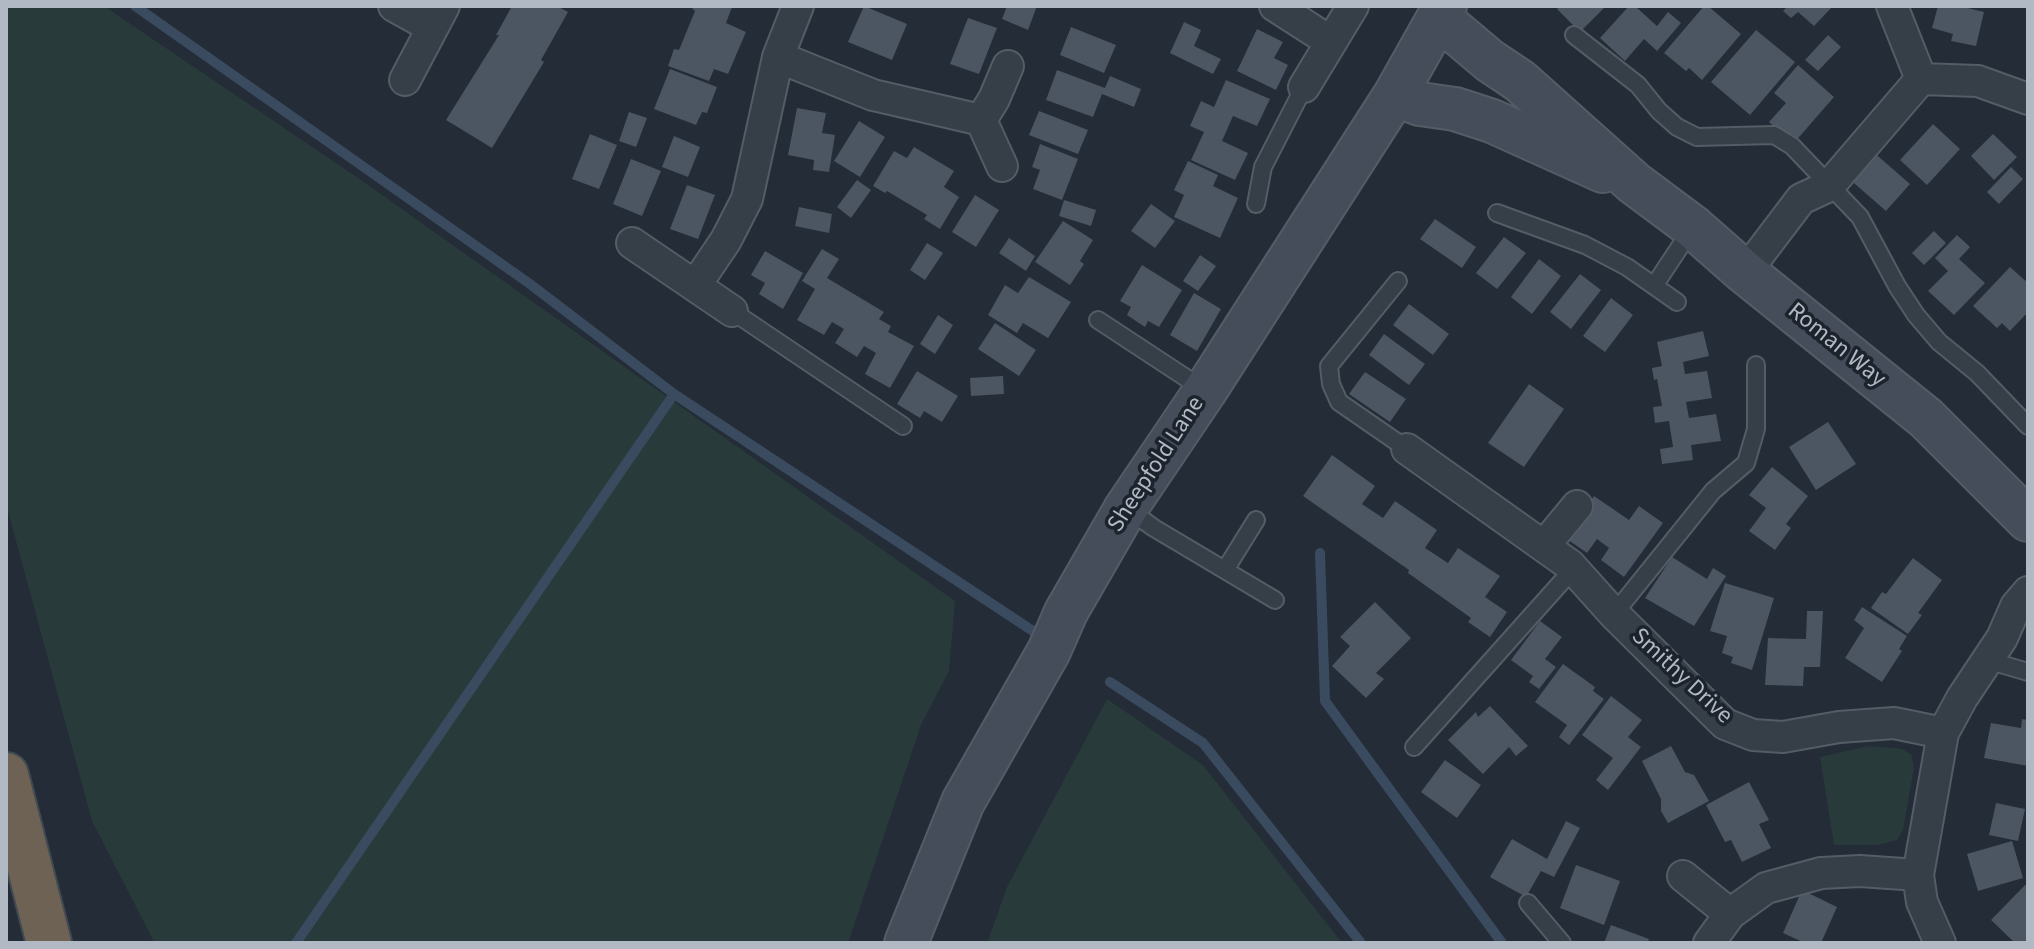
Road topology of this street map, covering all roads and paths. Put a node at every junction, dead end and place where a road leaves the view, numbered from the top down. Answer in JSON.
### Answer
{"nodes":[{"id":1,"x":394,"y":6,"type":"edge"},
{"id":2,"x":798,"y":6,"type":"edge"},
{"id":3,"x":1275,"y":6,"type":"edge"},
{"id":4,"x":1353,"y":6,"type":"edge"},
{"id":5,"x":1892,"y":6,"type":"edge"},
{"id":6,"x":1442,"y":12,"type":"edge"},
{"id":7,"x":438,"y":16,"type":"edge"},
{"id":8,"x":1574,"y":35,"type":"dead end"},
{"id":9,"x":1331,"y":42,"type":"junction"},
{"id":10,"x":778,"y":57,"type":"junction"},
{"id":11,"x":1008,"y":66,"type":"dead end"},
{"id":12,"x":1921,"y":79,"type":"junction"},
{"id":13,"x":405,"y":80,"type":"dead end"},
{"id":14,"x":1304,"y":87,"type":"joint"},
{"id":15,"x":1395,"y":95,"type":"junction"},
{"id":16,"x":2028,"y":99,"type":"edge"},
{"id":17,"x":981,"y":120,"type":"junction"},
{"id":18,"x":1002,"y":166,"type":"dead end"},
{"id":19,"x":1634,"y":183,"type":"junction"},
{"id":20,"x":1829,"y":186,"type":"junction"},
{"id":21,"x":1256,"y":204,"type":"dead end"},
{"id":22,"x":1497,"y":213,"type":"dead end"},
{"id":23,"x":1693,"y":227,"type":"junction"},
{"id":24,"x":632,"y":243,"type":"dead end"},
{"id":25,"x":1742,"y":270,"type":"junction"},
{"id":26,"x":1398,"y":281,"type":"dead end"},
{"id":27,"x":695,"y":286,"type":"junction"},
{"id":28,"x":1654,"y":286,"type":"junction"},
{"id":29,"x":1677,"y":302,"type":"dead end"},
{"id":30,"x":732,"y":311,"type":"joint"},
{"id":31,"x":1098,"y":320,"type":"dead end"},
{"id":32,"x":1756,"y":365,"type":"dead end"},
{"id":33,"x":1205,"y":391,"type":"junction"},
{"id":34,"x":903,"y":426,"type":"dead end"},
{"id":35,"x":2028,"y":426,"type":"edge"},
{"id":36,"x":1407,"y":449,"type":"joint"},
{"id":37,"x":1577,"y":506,"type":"dead end"},
{"id":38,"x":1126,"y":508,"type":"junction"},
{"id":39,"x":1256,"y":520,"type":"dead end"},
{"id":40,"x":2028,"y":520,"type":"edge"},
{"id":41,"x":1544,"y":546,"type":"junction"},
{"id":42,"x":1574,"y":568,"type":"junction"},
{"id":43,"x":1225,"y":570,"type":"junction"},
{"id":44,"x":2028,"y":592,"type":"edge"},
{"id":45,"x":1275,"y":600,"type":"dead end"},
{"id":46,"x":1614,"y":614,"type":"junction"},
{"id":47,"x":1987,"y":660,"type":"junction"},
{"id":48,"x":2028,"y":672,"type":"edge"},
{"id":49,"x":1943,"y":733,"type":"junction"},
{"id":50,"x":1414,"y":747,"type":"dead end"},
{"id":51,"x":6,"y":775,"type":"edge"},
{"id":52,"x":1918,"y":875,"type":"junction"},
{"id":53,"x":1683,"y":876,"type":"dead end"},
{"id":54,"x":1528,"y":903,"type":"dead end"},
{"id":55,"x":1730,"y":914,"type":"junction"},
{"id":56,"x":49,"y":943,"type":"edge"},
{"id":57,"x":906,"y":943,"type":"edge"},
{"id":58,"x":1562,"y":943,"type":"edge"},
{"id":59,"x":1709,"y":943,"type":"edge"},
{"id":60,"x":1940,"y":943,"type":"edge"}],
"edges":[{"from":1,"to":7,"type":"street"},
{"from":2,"to":10,"type":"street"},
{"from":3,"to":9,"type":"street"},
{"from":4,"to":9,"type":"street"},
{"from":5,"to":12,"type":"street"},
{"from":6,"to":15,"type":"street","name":"Sheepfold Lane"},
{"from":6,"to":19,"type":"street","name":"Roman Way"},
{"from":7,"to":13,"type":"street"},
{"from":8,"to":20,"type":"lane"},
{"from":9,"to":14,"type":"street"},
{"from":10,"to":17,"type":"street"},
{"from":10,"to":27,"type":"street"},
{"from":11,"to":17,"type":"street"},
{"from":12,"to":16,"type":"street"},
{"from":12,"to":20,"type":"street"},
{"from":14,"to":21,"type":"lane"},
{"from":15,"to":19,"type":"street","name":"Roman Way"},
{"from":15,"to":33,"type":"street","name":"Sheepfold Lane"},
{"from":17,"to":18,"type":"street"},
{"from":19,"to":23,"type":"street","name":"Roman Way"},
{"from":20,"to":25,"type":"street"},
{"from":20,"to":35,"type":"lane"},
{"from":22,"to":28,"type":"lane"},
{"from":23,"to":25,"type":"street","name":"Roman Way"},
{"from":23,"to":28,"type":"lane"},
{"from":24,"to":27,"type":"street"},
{"from":25,"to":40,"type":"street","name":"Roman Way"},
{"from":26,"to":36,"type":"lane"},
{"from":27,"to":30,"type":"street"},
{"from":28,"to":29,"type":"lane"},
{"from":30,"to":34,"type":"lane"},
{"from":31,"to":33,"type":"lane"},
{"from":32,"to":46,"type":"lane"},
{"from":33,"to":38,"type":"street","name":"Sheepfold Lane"},
{"from":36,"to":41,"type":"street","name":"Smithy Drive"},
{"from":37,"to":41,"type":"street"},
{"from":38,"to":43,"type":"lane"},
{"from":38,"to":57,"type":"street","name":"Sheepfold Lane"},
{"from":39,"to":43,"type":"lane"},
{"from":41,"to":42,"type":"street","name":"Smithy Drive"},
{"from":42,"to":46,"type":"street","name":"Smithy Drive"},
{"from":42,"to":50,"type":"lane"},
{"from":43,"to":45,"type":"lane"},
{"from":44,"to":47,"type":"street"},
{"from":46,"to":49,"type":"street","name":"Smithy Drive"},
{"from":47,"to":48,"type":"lane"},
{"from":47,"to":49,"type":"street"},
{"from":49,"to":52,"type":"street"},
{"from":51,"to":56,"type":"highway"},
{"from":52,"to":55,"type":"street"},
{"from":52,"to":60,"type":"street"},
{"from":53,"to":55,"type":"street"},
{"from":54,"to":58,"type":"lane"},
{"from":55,"to":59,"type":"street"}]}
